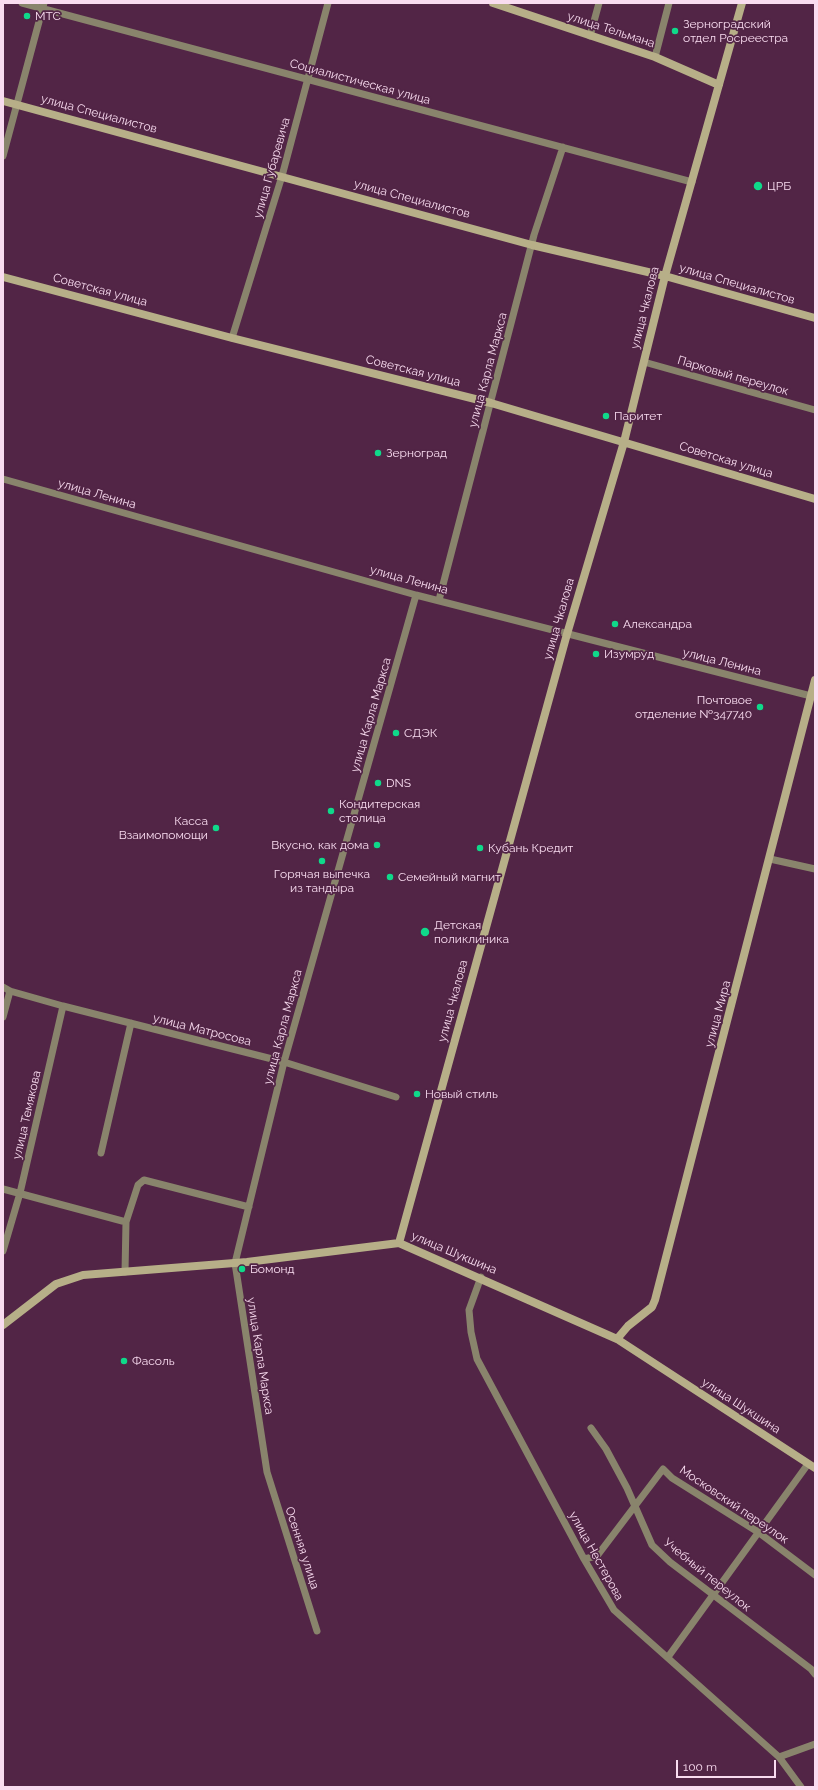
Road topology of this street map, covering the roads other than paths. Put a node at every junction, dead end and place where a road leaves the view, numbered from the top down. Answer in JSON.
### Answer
{"nodes":[{"id":1,"x":22,"y":3,"type":"edge"},
{"id":2,"x":328,"y":3,"type":"edge"},
{"id":3,"x":493,"y":3,"type":"edge"},
{"id":4,"x":599,"y":3,"type":"edge"},
{"id":5,"x":670,"y":3,"type":"edge"},
{"id":6,"x":742,"y":3,"type":"edge"},
{"id":7,"x":43,"y":6,"type":"edge"},
{"id":8,"x":590,"y":36,"type":"junction"},
{"id":9,"x":655,"y":57,"type":"junction"},
{"id":10,"x":308,"y":80,"type":"junction"},
{"id":11,"x":719,"y":85,"type":"junction"},
{"id":12,"x":3,"y":101,"type":"edge"},
{"id":13,"x":16,"y":104,"type":"junction"},
{"id":14,"x":563,"y":147,"type":"junction"},
{"id":15,"x":3,"y":156,"type":"edge"},
{"id":16,"x":282,"y":176,"type":"junction"},
{"id":17,"x":692,"y":182,"type":"junction"},
{"id":18,"x":532,"y":245,"type":"junction"},
{"id":19,"x":665,"y":276,"type":"junction"},
{"id":20,"x":3,"y":277,"type":"edge"},
{"id":21,"x":815,"y":318,"type":"edge"},
{"id":22,"x":232,"y":338,"type":"junction"},
{"id":23,"x":644,"y":362,"type":"junction"},
{"id":24,"x":491,"y":403,"type":"junction"},
{"id":25,"x":815,"y":410,"type":"edge"},
{"id":26,"x":624,"y":442,"type":"junction"},
{"id":27,"x":3,"y":480,"type":"edge"},
{"id":28,"x":815,"y":499,"type":"edge"},
{"id":29,"x":416,"y":595,"type":"junction"},
{"id":30,"x":439,"y":600,"type":"junction"},
{"id":31,"x":567,"y":634,"type":"junction"},
{"id":32,"x":815,"y":680,"type":"edge"},
{"id":33,"x":811,"y":696,"type":"junction"},
{"id":34,"x":770,"y":859,"type":"junction"},
{"id":35,"x":815,"y":869,"type":"edge"},
{"id":36,"x":3,"y":987,"type":"edge"},
{"id":37,"x":10,"y":991,"type":"junction"},
{"id":38,"x":63,"y":1006,"type":"junction"},
{"id":39,"x":3,"y":1017,"type":"edge"},
{"id":40,"x":131,"y":1023,"type":"junction"},
{"id":41,"x":284,"y":1062,"type":"junction"},
{"id":42,"x":396,"y":1097,"type":"dead end"},
{"id":43,"x":101,"y":1153,"type":"dead end"},
{"id":44,"x":3,"y":1189,"type":"edge"},
{"id":45,"x":20,"y":1193,"type":"junction"},
{"id":46,"x":249,"y":1207,"type":"junction"},
{"id":47,"x":126,"y":1222,"type":"junction"},
{"id":48,"x":399,"y":1243,"type":"junction"},
{"id":49,"x":3,"y":1251,"type":"edge"},
{"id":50,"x":235,"y":1263,"type":"junction"},
{"id":51,"x":124,"y":1272,"type":"junction"},
{"id":52,"x":481,"y":1278,"type":"junction"},
{"id":53,"x":3,"y":1324,"type":"edge"},
{"id":54,"x":617,"y":1339,"type":"junction"},
{"id":55,"x":591,"y":1428,"type":"dead end"},
{"id":56,"x":811,"y":1466,"type":"edge"},
{"id":57,"x":267,"y":1472,"type":"joint"},
{"id":58,"x":635,"y":1507,"type":"junction"},
{"id":59,"x":758,"y":1532,"type":"junction"},
{"id":60,"x":584,"y":1559,"type":"junction"},
{"id":61,"x":815,"y":1575,"type":"edge"},
{"id":62,"x":712,"y":1595,"type":"junction"},
{"id":63,"x":317,"y":1631,"type":"dead end"},
{"id":64,"x":668,"y":1657,"type":"junction"},
{"id":65,"x":815,"y":1674,"type":"edge"},
{"id":66,"x":815,"y":1744,"type":"edge"},
{"id":67,"x":779,"y":1757,"type":"junction"},
{"id":68,"x":801,"y":1787,"type":"edge"}],
"edges":[{"from":1,"to":7,"type":"street","name":"Социалистическая улица"},
{"from":2,"to":10,"type":"street","name":"улица Губаревича"},
{"from":3,"to":8,"type":"street","name":"улица Тельмана"},
{"from":4,"to":8,"type":"street"},
{"from":5,"to":9,"type":"street"},
{"from":6,"to":11,"type":"street","name":"улица Чкалова"},
{"from":7,"to":10,"type":"street","name":"Социалистическая улица"},
{"from":7,"to":13,"type":"street"},
{"from":8,"to":9,"type":"street","name":"улица Тельмана"},
{"from":9,"to":11,"type":"street","name":"улица Тельмана"},
{"from":10,"to":14,"type":"street","name":"Социалистическая улица"},
{"from":10,"to":16,"type":"street","name":"улица Губаревича"},
{"from":11,"to":17,"type":"street","name":"улица Чкалова"},
{"from":12,"to":13,"type":"street","name":"улица Специалистов"},
{"from":13,"to":15,"type":"street"},
{"from":13,"to":16,"type":"street","name":"улица Специалистов"},
{"from":14,"to":17,"type":"street","name":"Социалистическая улица"},
{"from":14,"to":18,"type":"street","name":"улица Карла Маркса"},
{"from":16,"to":18,"type":"street","name":"улица Специалистов"},
{"from":16,"to":22,"type":"street","name":"улица Губаревича"},
{"from":17,"to":19,"type":"street","name":"улица Чкалова"},
{"from":18,"to":19,"type":"street","name":"улица Специалистов"},
{"from":18,"to":24,"type":"street","name":"улица Карла Маркса"},
{"from":19,"to":21,"type":"street","name":"улица Специалистов"},
{"from":19,"to":23,"type":"street","name":"улица Чкалова"},
{"from":20,"to":22,"type":"street","name":"Советская улица"},
{"from":22,"to":24,"type":"street","name":"Советская улица"},
{"from":23,"to":25,"type":"street","name":"Парковый переулок"},
{"from":23,"to":26,"type":"street","name":"улица Чкалова"},
{"from":24,"to":26,"type":"street","name":"Советская улица"},
{"from":24,"to":30,"type":"street","name":"улица Карла Маркса"},
{"from":26,"to":28,"type":"street","name":"Советская улица"},
{"from":26,"to":31,"type":"street","name":"улица Чкалова"},
{"from":27,"to":29,"type":"street","name":"улица Ленина"},
{"from":29,"to":30,"type":"street","name":"улица Ленина"},
{"from":29,"to":41,"type":"street","name":"улица Карла Маркса"},
{"from":30,"to":31,"type":"street","name":"улица Ленина"},
{"from":31,"to":33,"type":"street","name":"улица Ленина"},
{"from":31,"to":48,"type":"street","name":"улица Чкалова"},
{"from":32,"to":33,"type":"street","name":"улица Мира"},
{"from":33,"to":34,"type":"street","name":"улица Мира"},
{"from":34,"to":35,"type":"street"},
{"from":34,"to":54,"type":"street","name":"улица Мира"},
{"from":36,"to":37,"type":"street","name":"улица Матросова"},
{"from":37,"to":38,"type":"street","name":"улица Матросова"},
{"from":37,"to":39,"type":"street"},
{"from":38,"to":40,"type":"street","name":"улица Матросова"},
{"from":38,"to":45,"type":"street","name":"улица Темякова"},
{"from":40,"to":41,"type":"street","name":"улица Матросова"},
{"from":40,"to":43,"type":"street"},
{"from":41,"to":42,"type":"street","name":"улица Матросова"},
{"from":41,"to":46,"type":"street","name":"улица Карла Маркса"},
{"from":44,"to":45,"type":"street"},
{"from":45,"to":47,"type":"street"},
{"from":45,"to":49,"type":"street","name":"улица Темякова"},
{"from":46,"to":47,"type":"street"},
{"from":46,"to":50,"type":"street","name":"улица Карла Маркса"},
{"from":47,"to":51,"type":"street"},
{"from":48,"to":50,"type":"street","name":"улица Шукшина"},
{"from":48,"to":52,"type":"street","name":"улица Шукшина"},
{"from":50,"to":51,"type":"street","name":"улица Шукшина"},
{"from":50,"to":57,"type":"street","name":"улица Карла Маркса"},
{"from":51,"to":53,"type":"street","name":"улица Шукшина"},
{"from":52,"to":54,"type":"street","name":"улица Шукшина"},
{"from":52,"to":60,"type":"street","name":"улица Нестерова"},
{"from":54,"to":56,"type":"street","name":"улица Шукшина"},
{"from":55,"to":58,"type":"street","name":"Учебный переулок"},
{"from":56,"to":59,"type":"street"},
{"from":57,"to":63,"type":"street","name":"Осенняя улица"},
{"from":58,"to":59,"type":"street","name":"Московский переулок"},
{"from":58,"to":60,"type":"street","name":"Московский переулок"},
{"from":58,"to":62,"type":"street","name":"Учебный переулок"},
{"from":59,"to":61,"type":"street","name":"Московский переулок"},
{"from":59,"to":62,"type":"street"},
{"from":60,"to":64,"type":"street","name":"улица Нестерова"},
{"from":62,"to":64,"type":"street"},
{"from":62,"to":65,"type":"street","name":"Учебный переулок"},
{"from":64,"to":67,"type":"street","name":"улица Нестерова"},
{"from":66,"to":67,"type":"street"},
{"from":67,"to":68,"type":"street","name":"улица Нестерова"}]}
